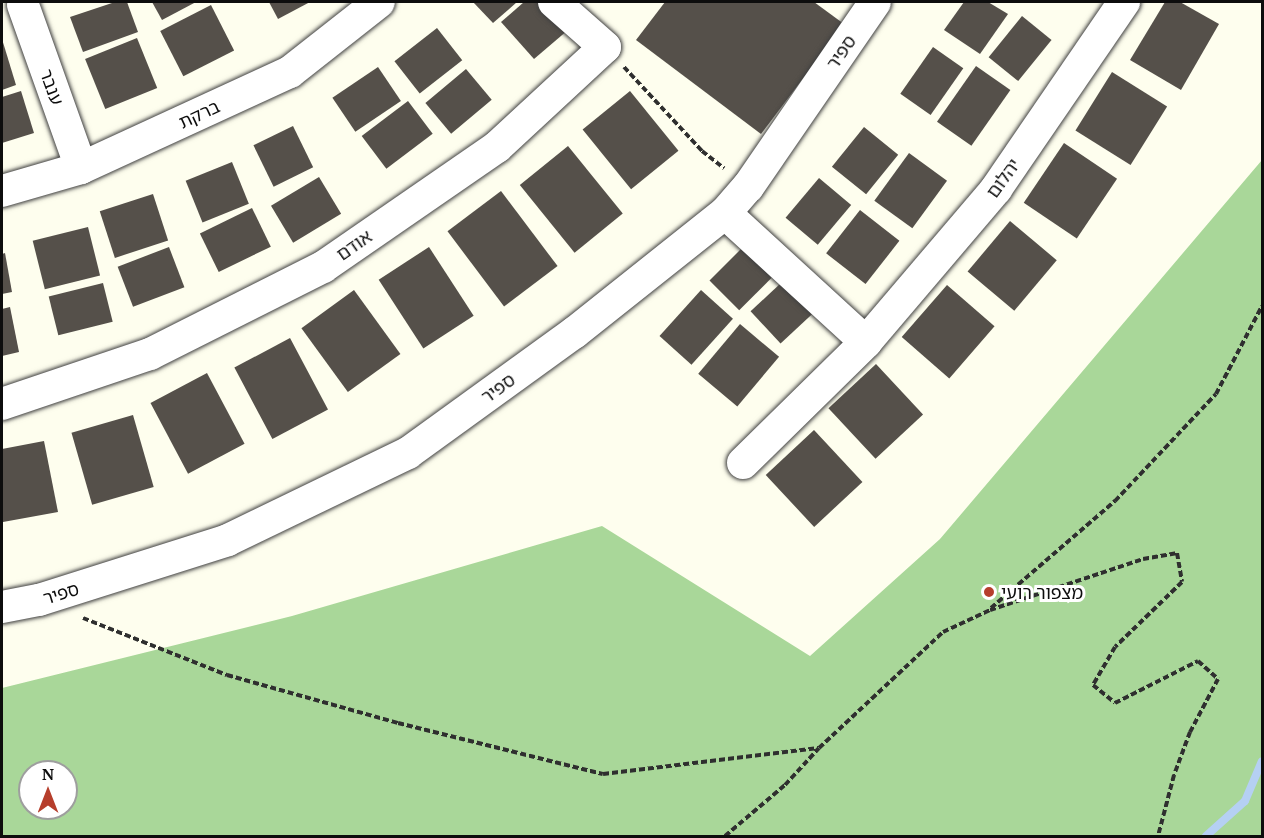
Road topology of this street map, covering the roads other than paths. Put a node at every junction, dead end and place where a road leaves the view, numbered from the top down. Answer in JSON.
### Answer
{"nodes":[{"id":1,"x":379,"y":2,"type":"edge"},
{"id":2,"x":555,"y":2,"type":"edge"},
{"id":3,"x":875,"y":2,"type":"edge"},
{"id":4,"x":1124,"y":2,"type":"edge"},
{"id":5,"x":18,"y":6,"type":"edge"},
{"id":6,"x":81,"y":168,"type":"junction"},
{"id":7,"x":2,"y":191,"type":"edge"},
{"id":8,"x":725,"y":213,"type":"junction"},
{"id":9,"x":866,"y":342,"type":"junction"},
{"id":10,"x":2,"y":404,"type":"edge"},
{"id":11,"x":743,"y":463,"type":"dead end"},
{"id":12,"x":2,"y":607,"type":"edge"}],
"edges":[{"from":1,"to":6,"type":"street","name":"ברקת"},
{"from":2,"to":10,"type":"street","name":"אודם"},
{"from":3,"to":8,"type":"street","name":"ספיר"},
{"from":4,"to":9,"type":"street","name":"יהלום"},
{"from":5,"to":6,"type":"street","name":"ענבר"},
{"from":6,"to":7,"type":"street","name":"ברקת"},
{"from":8,"to":9,"type":"street"},
{"from":8,"to":12,"type":"street","name":"ספיר"},
{"from":9,"to":11,"type":"street","name":"יהלום"}]}
